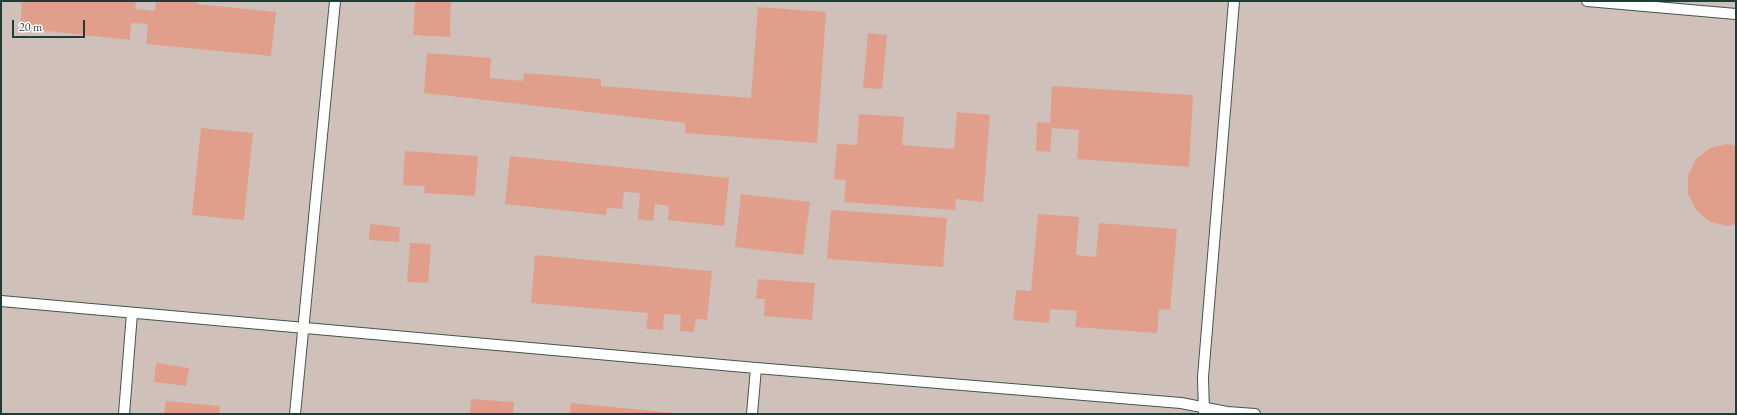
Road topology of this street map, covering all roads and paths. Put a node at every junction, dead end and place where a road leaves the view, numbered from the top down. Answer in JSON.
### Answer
{"nodes":[{"id":1,"x":335,"y":1,"type":"edge"},
{"id":2,"x":1234,"y":1,"type":"edge"},
{"id":3,"x":1587,"y":1,"type":"edge"},
{"id":4,"x":1651,"y":4,"type":"edge"},
{"id":5,"x":1736,"y":14,"type":"edge"},
{"id":6,"x":1,"y":301,"type":"edge"},
{"id":7,"x":132,"y":313,"type":"junction"},
{"id":8,"x":303,"y":328,"type":"junction"},
{"id":9,"x":756,"y":368,"type":"junction"},
{"id":10,"x":1204,"y":411,"type":"edge"},
{"id":11,"x":124,"y":414,"type":"edge"},
{"id":12,"x":295,"y":414,"type":"edge"},
{"id":13,"x":752,"y":414,"type":"edge"},
{"id":14,"x":1255,"y":414,"type":"edge"}],
"edges":[{"from":1,"to":8,"type":"lane"},
{"from":2,"to":10,"type":"lane"},
{"from":3,"to":4,"type":"lane"},
{"from":4,"to":5,"type":"lane"},
{"from":6,"to":7,"type":"lane"},
{"from":7,"to":8,"type":"lane"},
{"from":7,"to":11,"type":"lane"},
{"from":8,"to":9,"type":"lane"},
{"from":8,"to":12,"type":"lane"},
{"from":9,"to":10,"type":"lane"},
{"from":9,"to":13,"type":"lane"},
{"from":10,"to":14,"type":"lane"}]}
